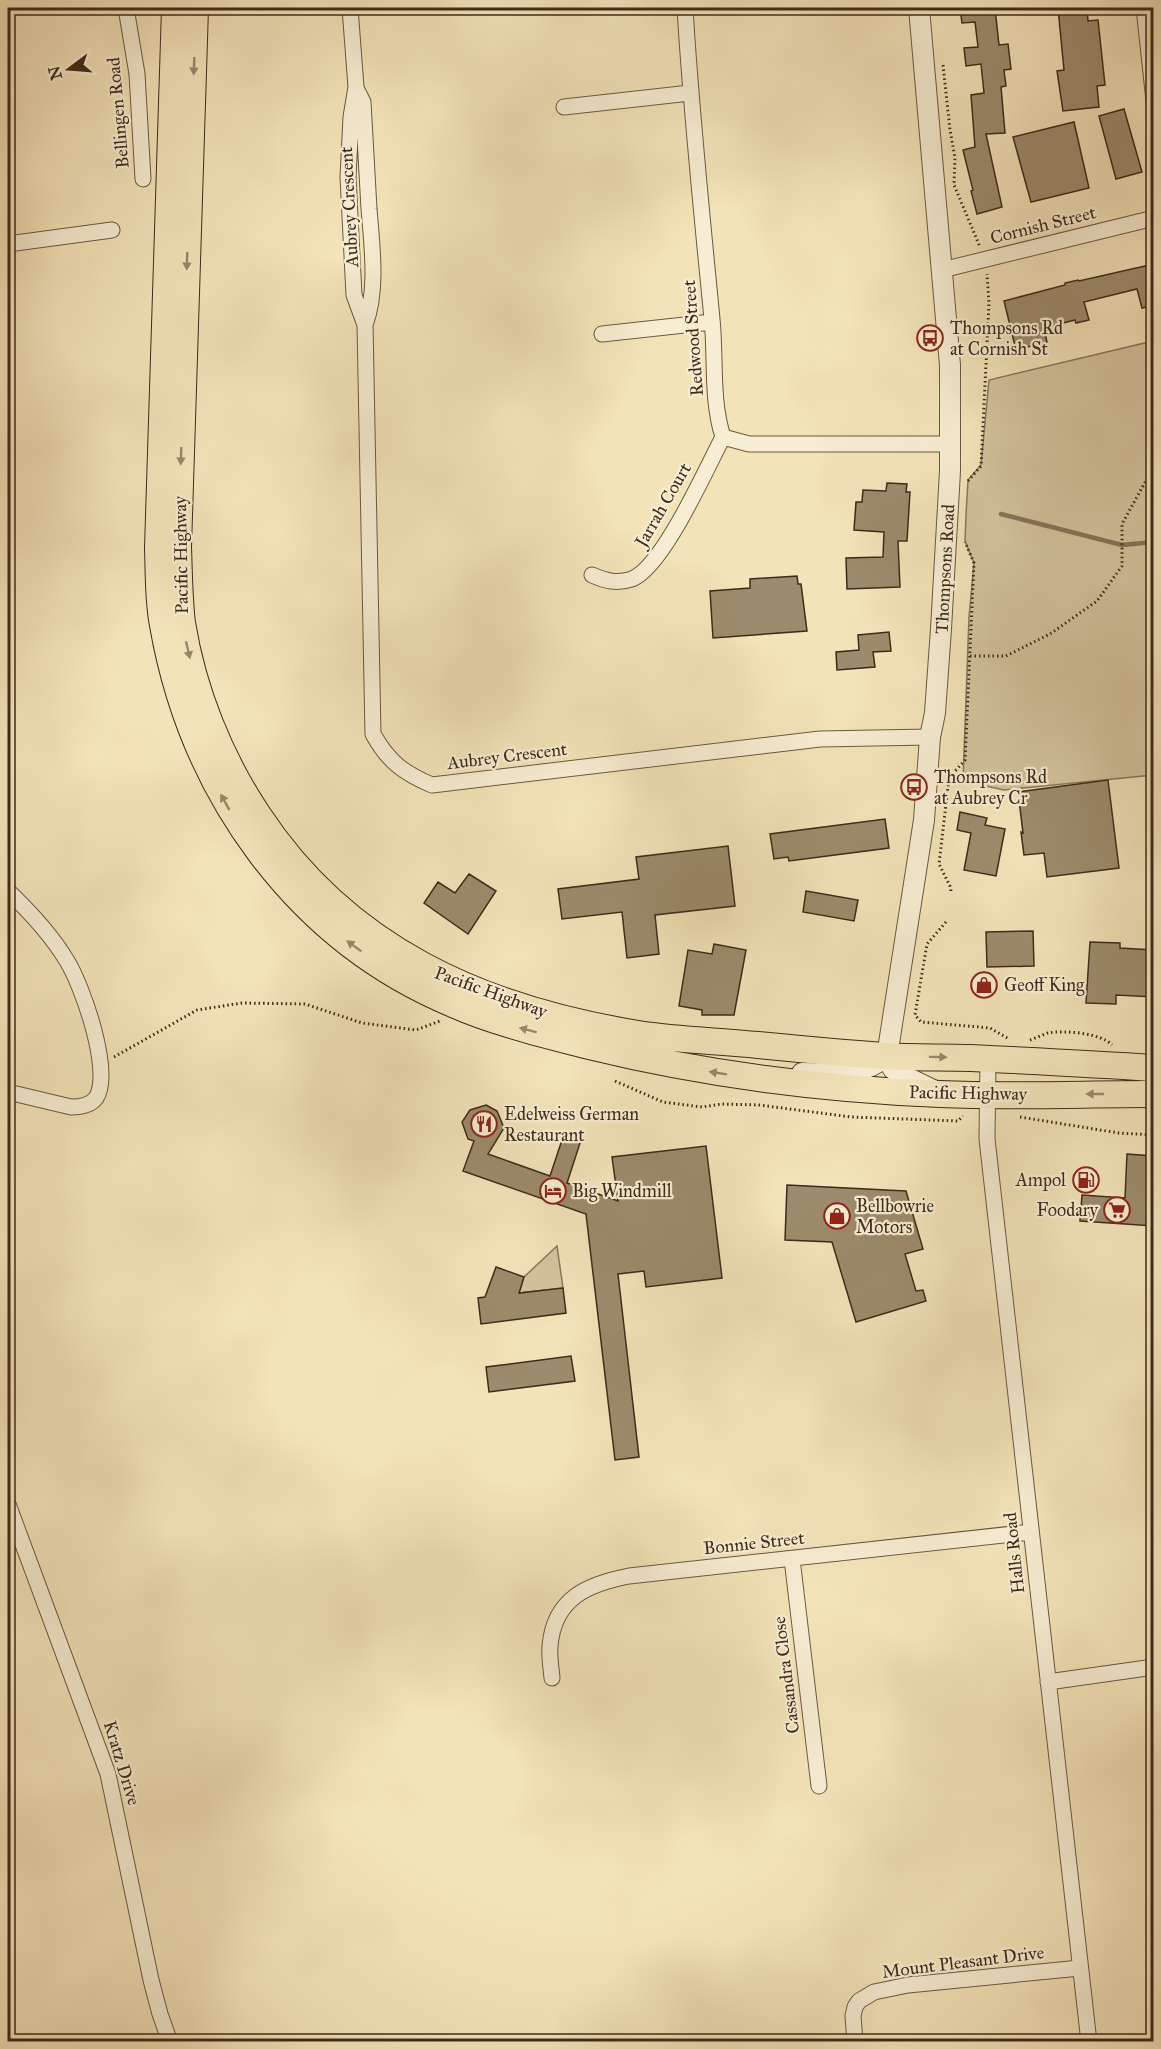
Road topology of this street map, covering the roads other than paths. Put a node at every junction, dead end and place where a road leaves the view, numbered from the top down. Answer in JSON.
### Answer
{"nodes":[{"id":1,"x":126,"y":8,"type":"edge"},
{"id":2,"x":175,"y":8,"type":"edge"},
{"id":3,"x":195,"y":8,"type":"edge"},
{"id":4,"x":350,"y":8,"type":"edge"},
{"id":5,"x":684,"y":8,"type":"edge"},
{"id":6,"x":919,"y":8,"type":"edge"},
{"id":7,"x":1144,"y":8,"type":"edge"},
{"id":8,"x":690,"y":93,"type":"junction"},
{"id":9,"x":1154,"y":101,"type":"edge"},
{"id":10,"x":564,"y":107,"type":"dead end"},
{"id":11,"x":143,"y":179,"type":"dead end"},
{"id":12,"x":1154,"y":218,"type":"edge"},
{"id":13,"x":112,"y":230,"type":"dead end"},
{"id":14,"x":8,"y":244,"type":"edge"},
{"id":15,"x":942,"y":270,"type":"junction"},
{"id":16,"x":712,"y":322,"type":"junction"},
{"id":17,"x":602,"y":334,"type":"dead end"},
{"id":18,"x":723,"y":437,"type":"junction"},
{"id":19,"x":951,"y":444,"type":"junction"},
{"id":20,"x":592,"y":575,"type":"dead end"},
{"id":21,"x":930,"y":737,"type":"junction"},
{"id":22,"x":8,"y":891,"type":"edge"},
{"id":23,"x":887,"y":1056,"type":"junction"},
{"id":24,"x":988,"y":1059,"type":"junction"},
{"id":25,"x":1154,"y":1068,"type":"edge"},
{"id":26,"x":748,"y":1078,"type":"junction"},
{"id":27,"x":944,"y":1094,"type":"junction"},
{"id":28,"x":1154,"y":1094,"type":"edge"},
{"id":29,"x":987,"y":1095,"type":"junction"},
{"id":30,"x":9,"y":1096,"type":"edge"},
{"id":31,"x":8,"y":1504,"type":"edge"},
{"id":32,"x":1031,"y":1532,"type":"junction"},
{"id":33,"x":792,"y":1559,"type":"junction"},
{"id":34,"x":1154,"y":1667,"type":"edge"},
{"id":35,"x":552,"y":1678,"type":"dead end"},
{"id":36,"x":1048,"y":1682,"type":"junction"},
{"id":37,"x":819,"y":1786,"type":"dead end"},
{"id":38,"x":1080,"y":1968,"type":"junction"},
{"id":39,"x":170,"y":2042,"type":"edge"},
{"id":40,"x":855,"y":2042,"type":"edge"},
{"id":41,"x":1089,"y":2042,"type":"edge"}],
"edges":[{"from":1,"to":11,"type":"street","name":"Bellingen Road"},
{"from":26,"to":2,"type":"highway","name":"Pacific Highway","one_way":true},
{"from":3,"to":23,"type":"highway","name":"Pacific Highway","one_way":true},
{"from":4,"to":21,"type":"street","name":"Aubrey Crescent"},
{"from":5,"to":8,"type":"street","name":"Redwood Street"},
{"from":6,"to":15,"type":"street","name":"Thompsons Road"},
{"from":7,"to":9,"type":"street"},
{"from":8,"to":10,"type":"street"},
{"from":8,"to":16,"type":"street","name":"Redwood Street"},
{"from":12,"to":15,"type":"street","name":"Cornish Street"},
{"from":13,"to":14,"type":"street"},
{"from":15,"to":19,"type":"street","name":"Thompsons Road"},
{"from":16,"to":17,"type":"street"},
{"from":16,"to":18,"type":"street","name":"Redwood Street"},
{"from":18,"to":19,"type":"street"},
{"from":18,"to":20,"type":"street","name":"Jarrah Court"},
{"from":19,"to":21,"type":"street","name":"Thompsons Road"},
{"from":21,"to":23,"type":"street","name":"Thompsons Road"},
{"from":22,"to":30,"type":"street"},
{"from":23,"to":24,"type":"highway","name":"Pacific Highway","one_way":true},
{"from":23,"to":26,"type":"street","name":"Pacific Highway"},
{"from":23,"to":27,"type":"street"},
{"from":24,"to":25,"type":"highway","name":"Pacific Highway"},
{"from":24,"to":29,"type":"street","name":"Halls Road"},
{"from":26,"to":27,"type":"highway","name":"Pacific Highway"},
{"from":27,"to":29,"type":"highway","name":"Pacific Highway"},
{"from":28,"to":29,"type":"highway","name":"Pacific Highway","one_way":true},
{"from":29,"to":32,"type":"street","name":"Halls Road"},
{"from":31,"to":39,"type":"street","name":"Kratz Drive"},
{"from":32,"to":33,"type":"street","name":"Bonnie Street"},
{"from":32,"to":36,"type":"street","name":"Halls Road"},
{"from":33,"to":35,"type":"street","name":"Bonnie Street"},
{"from":33,"to":37,"type":"street","name":"Cassandra Close"},
{"from":34,"to":36,"type":"street"},
{"from":36,"to":38,"type":"street","name":"Halls Road"},
{"from":38,"to":40,"type":"street","name":"Mount Pleasant Drive"},
{"from":38,"to":41,"type":"street","name":"Halls Road"}]}
